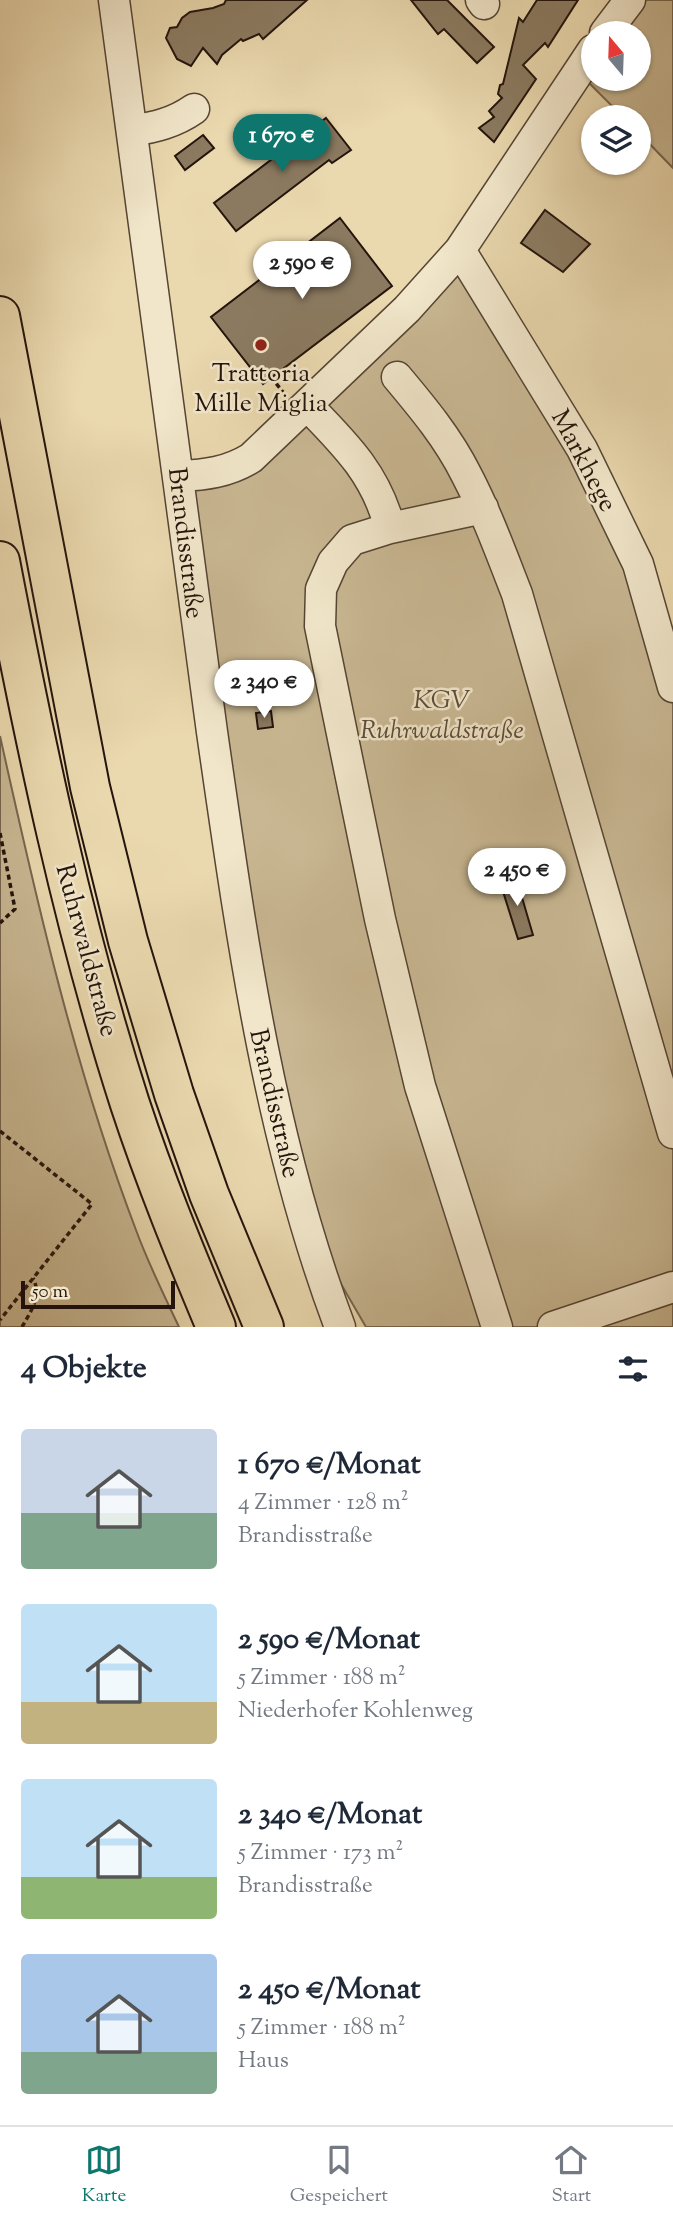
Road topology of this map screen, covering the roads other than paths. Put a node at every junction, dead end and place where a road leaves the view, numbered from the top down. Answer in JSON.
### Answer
{"nodes":[{"id":1,"x":114,"y":0,"type":"edge"},
{"id":2,"x":629,"y":0,"type":"edge"},
{"id":3,"x":613,"y":21,"type":"edge"},
{"id":4,"x":581,"y":68,"type":"edge"},
{"id":5,"x":194,"y":108,"type":"dead end"},
{"id":6,"x":132,"y":131,"type":"junction"},
{"id":7,"x":460,"y":250,"type":"junction"},
{"id":8,"x":0,"y":316,"type":"edge"},
{"id":9,"x":397,"y":377,"type":"dead end"},
{"id":10,"x":299,"y":403,"type":"junction"},
{"id":11,"x":178,"y":476,"type":"junction"},
{"id":12,"x":483,"y":509,"type":"junction"},
{"id":13,"x":390,"y":528,"type":"junction"},
{"id":14,"x":0,"y":561,"type":"edge"},
{"id":15,"x":673,"y":687,"type":"edge"},
{"id":16,"x":673,"y":1133,"type":"edge"},
{"id":17,"x":673,"y":1287,"type":"edge"},
{"id":18,"x":216,"y":1327,"type":"edge"},
{"id":19,"x":264,"y":1327,"type":"edge"},
{"id":20,"x":340,"y":1327,"type":"edge"},
{"id":21,"x":497,"y":1327,"type":"edge"},
{"id":22,"x":552,"y":1327,"type":"edge"}],
"edges":[{"from":1,"to":6,"type":"street","name":"Brandisstraße"},
{"from":2,"to":3,"type":"street"},
{"from":4,"to":7,"type":"street"},
{"from":5,"to":6,"type":"street"},
{"from":6,"to":11,"type":"street","name":"Brandisstraße"},
{"from":7,"to":10,"type":"street"},
{"from":7,"to":15,"type":"street","name":"Markhege"},
{"from":8,"to":19,"type":"highway"},
{"from":9,"to":12,"type":"street"},
{"from":10,"to":11,"type":"street"},
{"from":10,"to":13,"type":"street"},
{"from":11,"to":20,"type":"street","name":"Brandisstraße"},
{"from":12,"to":13,"type":"street"},
{"from":12,"to":16,"type":"street"},
{"from":13,"to":21,"type":"street"},
{"from":14,"to":18,"type":"highway","name":"Ruhrwaldstraße"},
{"from":17,"to":22,"type":"street"}]}
